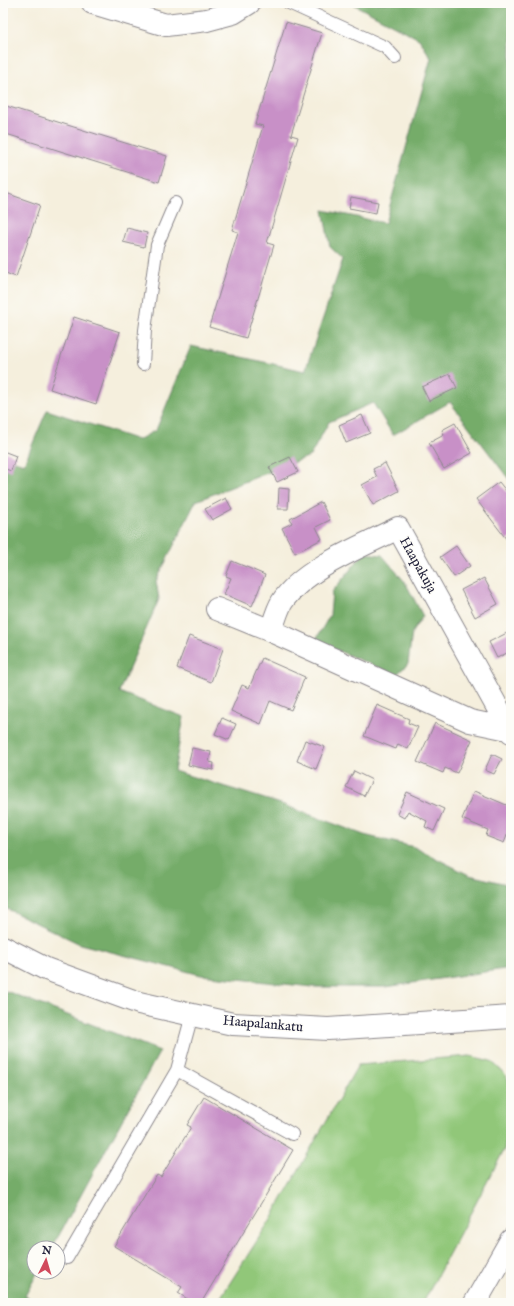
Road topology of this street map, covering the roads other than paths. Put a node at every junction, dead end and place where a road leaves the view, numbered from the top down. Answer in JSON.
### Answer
{"nodes":[{"id":1,"x":93,"y":3,"type":"edge"},
{"id":2,"x":249,"y":3,"type":"edge"},
{"id":3,"x":289,"y":3,"type":"edge"},
{"id":4,"x":395,"y":58,"type":"dead end"},
{"id":5,"x":175,"y":203,"type":"dead end"},
{"id":6,"x":143,"y":364,"type":"dead end"},
{"id":7,"x":217,"y":608,"type":"dead end"},
{"id":8,"x":271,"y":631,"type":"junction"},
{"id":9,"x":510,"y":731,"type":"edge"},
{"id":10,"x":3,"y":947,"type":"edge"},
{"id":11,"x":192,"y":1015,"type":"junction"},
{"id":12,"x":511,"y":1018,"type":"edge"},
{"id":13,"x":177,"y":1070,"type":"junction"},
{"id":14,"x":292,"y":1134,"type":"dead end"},
{"id":15,"x":511,"y":1240,"type":"edge"},
{"id":16,"x":67,"y":1258,"type":"dead end"},
{"id":17,"x":475,"y":1303,"type":"edge"}],
"edges":[{"from":1,"to":2,"type":"street"},
{"from":3,"to":4,"type":"lane"},
{"from":5,"to":6,"type":"lane"},
{"from":7,"to":8,"type":"street","name":"Haapakuja"},
{"from":8,"to":9,"type":"street","name":"Haapakuja"},
{"from":8,"to":9,"type":"street","name":"Haapakuja"},
{"from":10,"to":11,"type":"street","name":"Haapalankatu"},
{"from":11,"to":12,"type":"street","name":"Haapalankatu"},
{"from":11,"to":13,"type":"lane"},
{"from":13,"to":14,"type":"lane"},
{"from":13,"to":16,"type":"lane"},
{"from":15,"to":17,"type":"street"}]}
